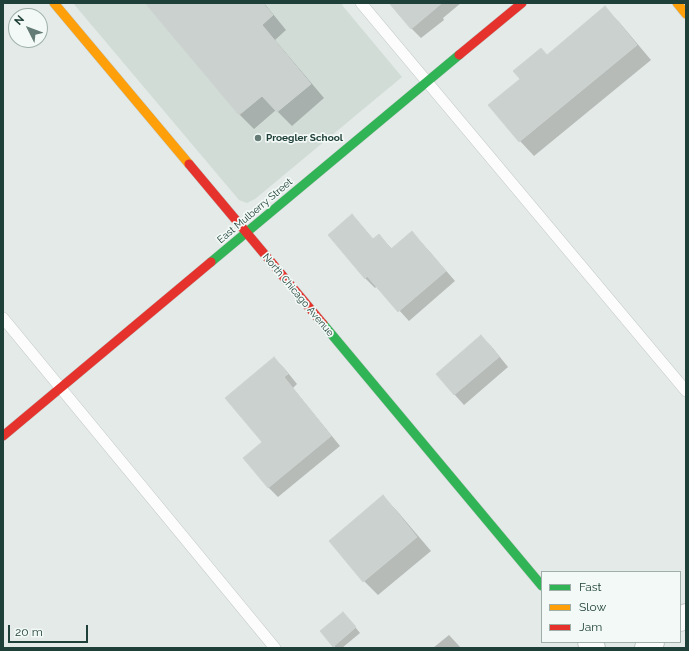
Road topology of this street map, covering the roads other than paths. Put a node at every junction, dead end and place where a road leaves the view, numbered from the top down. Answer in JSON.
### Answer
{"nodes":[{"id":1,"x":54,"y":3,"type":"edge"},
{"id":2,"x":361,"y":3,"type":"edge"},
{"id":3,"x":522,"y":3,"type":"edge"},
{"id":4,"x":677,"y":3,"type":"edge"},
{"id":5,"x":686,"y":14,"type":"edge"},
{"id":6,"x":427,"y":82,"type":"junction"},
{"id":7,"x":246,"y":233,"type":"junction"},
{"id":8,"x":3,"y":318,"type":"edge"},
{"id":9,"x":60,"y":388,"type":"junction"},
{"id":10,"x":686,"y":391,"type":"edge"},
{"id":11,"x":3,"y":436,"type":"edge"},
{"id":12,"x":541,"y":585,"type":"edge"},
{"id":13,"x":275,"y":648,"type":"edge"}],
"edges":[{"from":1,"to":7,"type":"street","name":"North Chicago Avenue"},
{"from":2,"to":6,"type":"lane"},
{"from":3,"to":6,"type":"street","name":"East Mulberry Street"},
{"from":4,"to":5,"type":"street"},
{"from":6,"to":7,"type":"street","name":"East Mulberry Street"},
{"from":6,"to":10,"type":"lane"},
{"from":7,"to":9,"type":"street","name":"East Mulberry Street"},
{"from":7,"to":12,"type":"street","name":"North Chicago Avenue"},
{"from":8,"to":9,"type":"lane"},
{"from":9,"to":11,"type":"street","name":"East Mulberry Street"},
{"from":9,"to":13,"type":"lane"}]}
